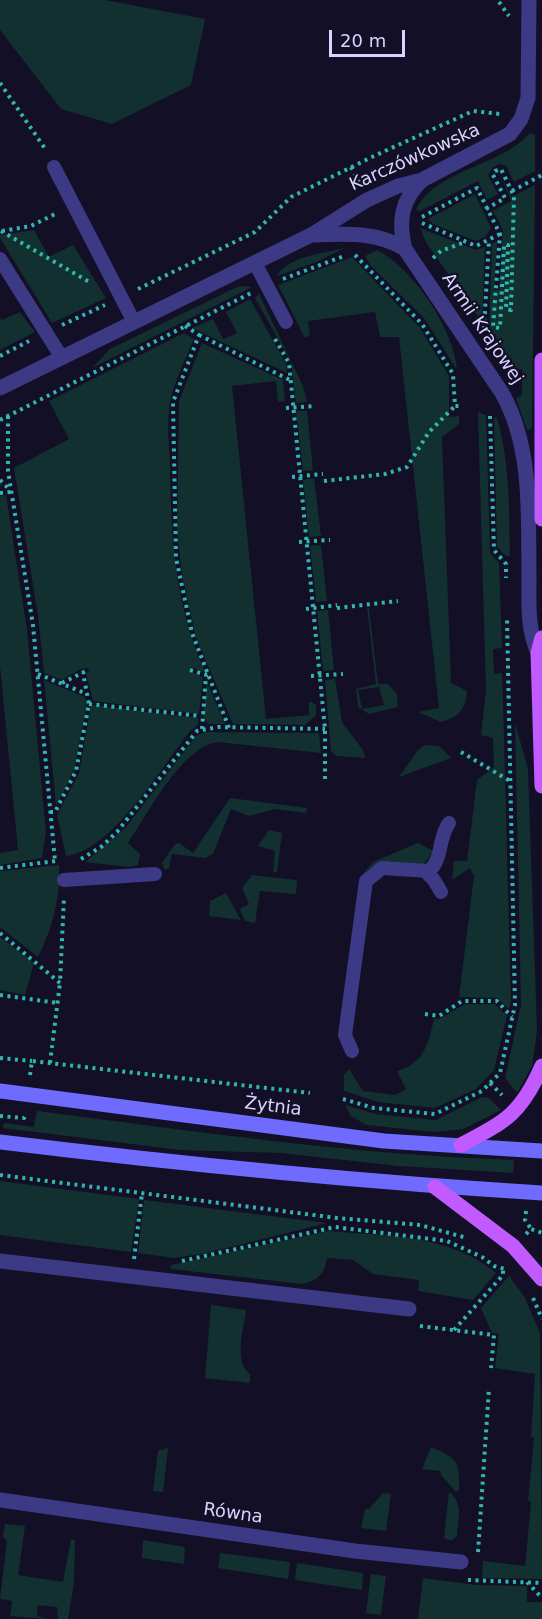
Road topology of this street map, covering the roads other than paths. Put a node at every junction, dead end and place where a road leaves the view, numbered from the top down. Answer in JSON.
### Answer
{"nodes":[{"id":1,"x":529,"y":0,"type":"edge"},
{"id":2,"x":54,"y":167,"type":"road end"},
{"id":3,"x":422,"y":180,"type":"junction"},
{"id":4,"x":311,"y":235,"type":"junction"},
{"id":5,"x":405,"y":249,"type":"junction"},
{"id":6,"x":0,"y":259,"type":"edge"},
{"id":7,"x":255,"y":263,"type":"junction"},
{"id":8,"x":134,"y":322,"type":"junction"},
{"id":9,"x":286,"y":322,"type":"dead end"},
{"id":10,"x":62,"y":358,"type":"junction"},
{"id":11,"x":542,"y":360,"type":"edge"},
{"id":12,"x":0,"y":388,"type":"edge"},
{"id":13,"x":542,"y":519,"type":"edge"},
{"id":14,"x":540,"y":646,"type":"edge"},
{"id":15,"x":542,"y":786,"type":"edge"},
{"id":16,"x":449,"y":823,"type":"dead end"},
{"id":17,"x":425,"y":871,"type":"junction"},
{"id":18,"x":155,"y":873,"type":"dead end"},
{"id":19,"x":64,"y":880,"type":"road end"},
{"id":20,"x":441,"y":892,"type":"dead end"},
{"id":21,"x":346,"y":1026,"type":"junction"},
{"id":22,"x":333,"y":1037,"type":"dead end"},
{"id":23,"x":352,"y":1051,"type":"dead end"},
{"id":24,"x":542,"y":1066,"type":"edge"},
{"id":25,"x":0,"y":1091,"type":"edge"},
{"id":26,"x":0,"y":1142,"type":"edge"},
{"id":27,"x":461,"y":1145,"type":"junction"},
{"id":28,"x":542,"y":1150,"type":"edge"},
{"id":29,"x":435,"y":1186,"type":"junction"},
{"id":30,"x":542,"y":1193,"type":"edge"},
{"id":31,"x":0,"y":1261,"type":"edge"},
{"id":32,"x":542,"y":1279,"type":"edge"},
{"id":33,"x":409,"y":1309,"type":"dead end"},
{"id":34,"x":0,"y":1500,"type":"edge"},
{"id":35,"x":461,"y":1562,"type":"dead end"}],
"edges":[{"from":1,"to":3,"type":"street","name":"Karczówkowska"},
{"from":2,"to":8,"type":"lane"},
{"from":3,"to":4,"type":"street","name":"Karczówkowska"},
{"from":3,"to":5,"type":"street","name":"Armii Krajowej"},
{"from":4,"to":5,"type":"street","name":"Karczówkowska"},
{"from":4,"to":7,"type":"street","name":"Karczówkowska"},
{"from":5,"to":14,"type":"street","name":"Armii Krajowej"},
{"from":6,"to":10,"type":"lane"},
{"from":7,"to":8,"type":"street","name":"Karczówkowska"},
{"from":7,"to":9,"type":"lane"},
{"from":8,"to":10,"type":"street","name":"Karczówkowska"},
{"from":10,"to":12,"type":"street","name":"Karczówkowska"},
{"from":11,"to":13,"type":"main road"},
{"from":14,"to":15,"type":"main road"},
{"from":16,"to":17,"type":"lane"},
{"from":17,"to":20,"type":"lane"},
{"from":17,"to":21,"type":"lane"},
{"from":18,"to":19,"type":"lane"},
{"from":21,"to":22,"type":"lane"},
{"from":21,"to":23,"type":"lane"},
{"from":24,"to":27,"type":"main road"},
{"from":25,"to":27,"type":"street","name":"Żytnia"},
{"from":26,"to":29,"type":"street"},
{"from":27,"to":28,"type":"street","name":"Żytnia"},
{"from":29,"to":30,"type":"street"},
{"from":29,"to":32,"type":"main road"},
{"from":31,"to":33,"type":"street"},
{"from":34,"to":35,"type":"street","name":"Równa"}]}
